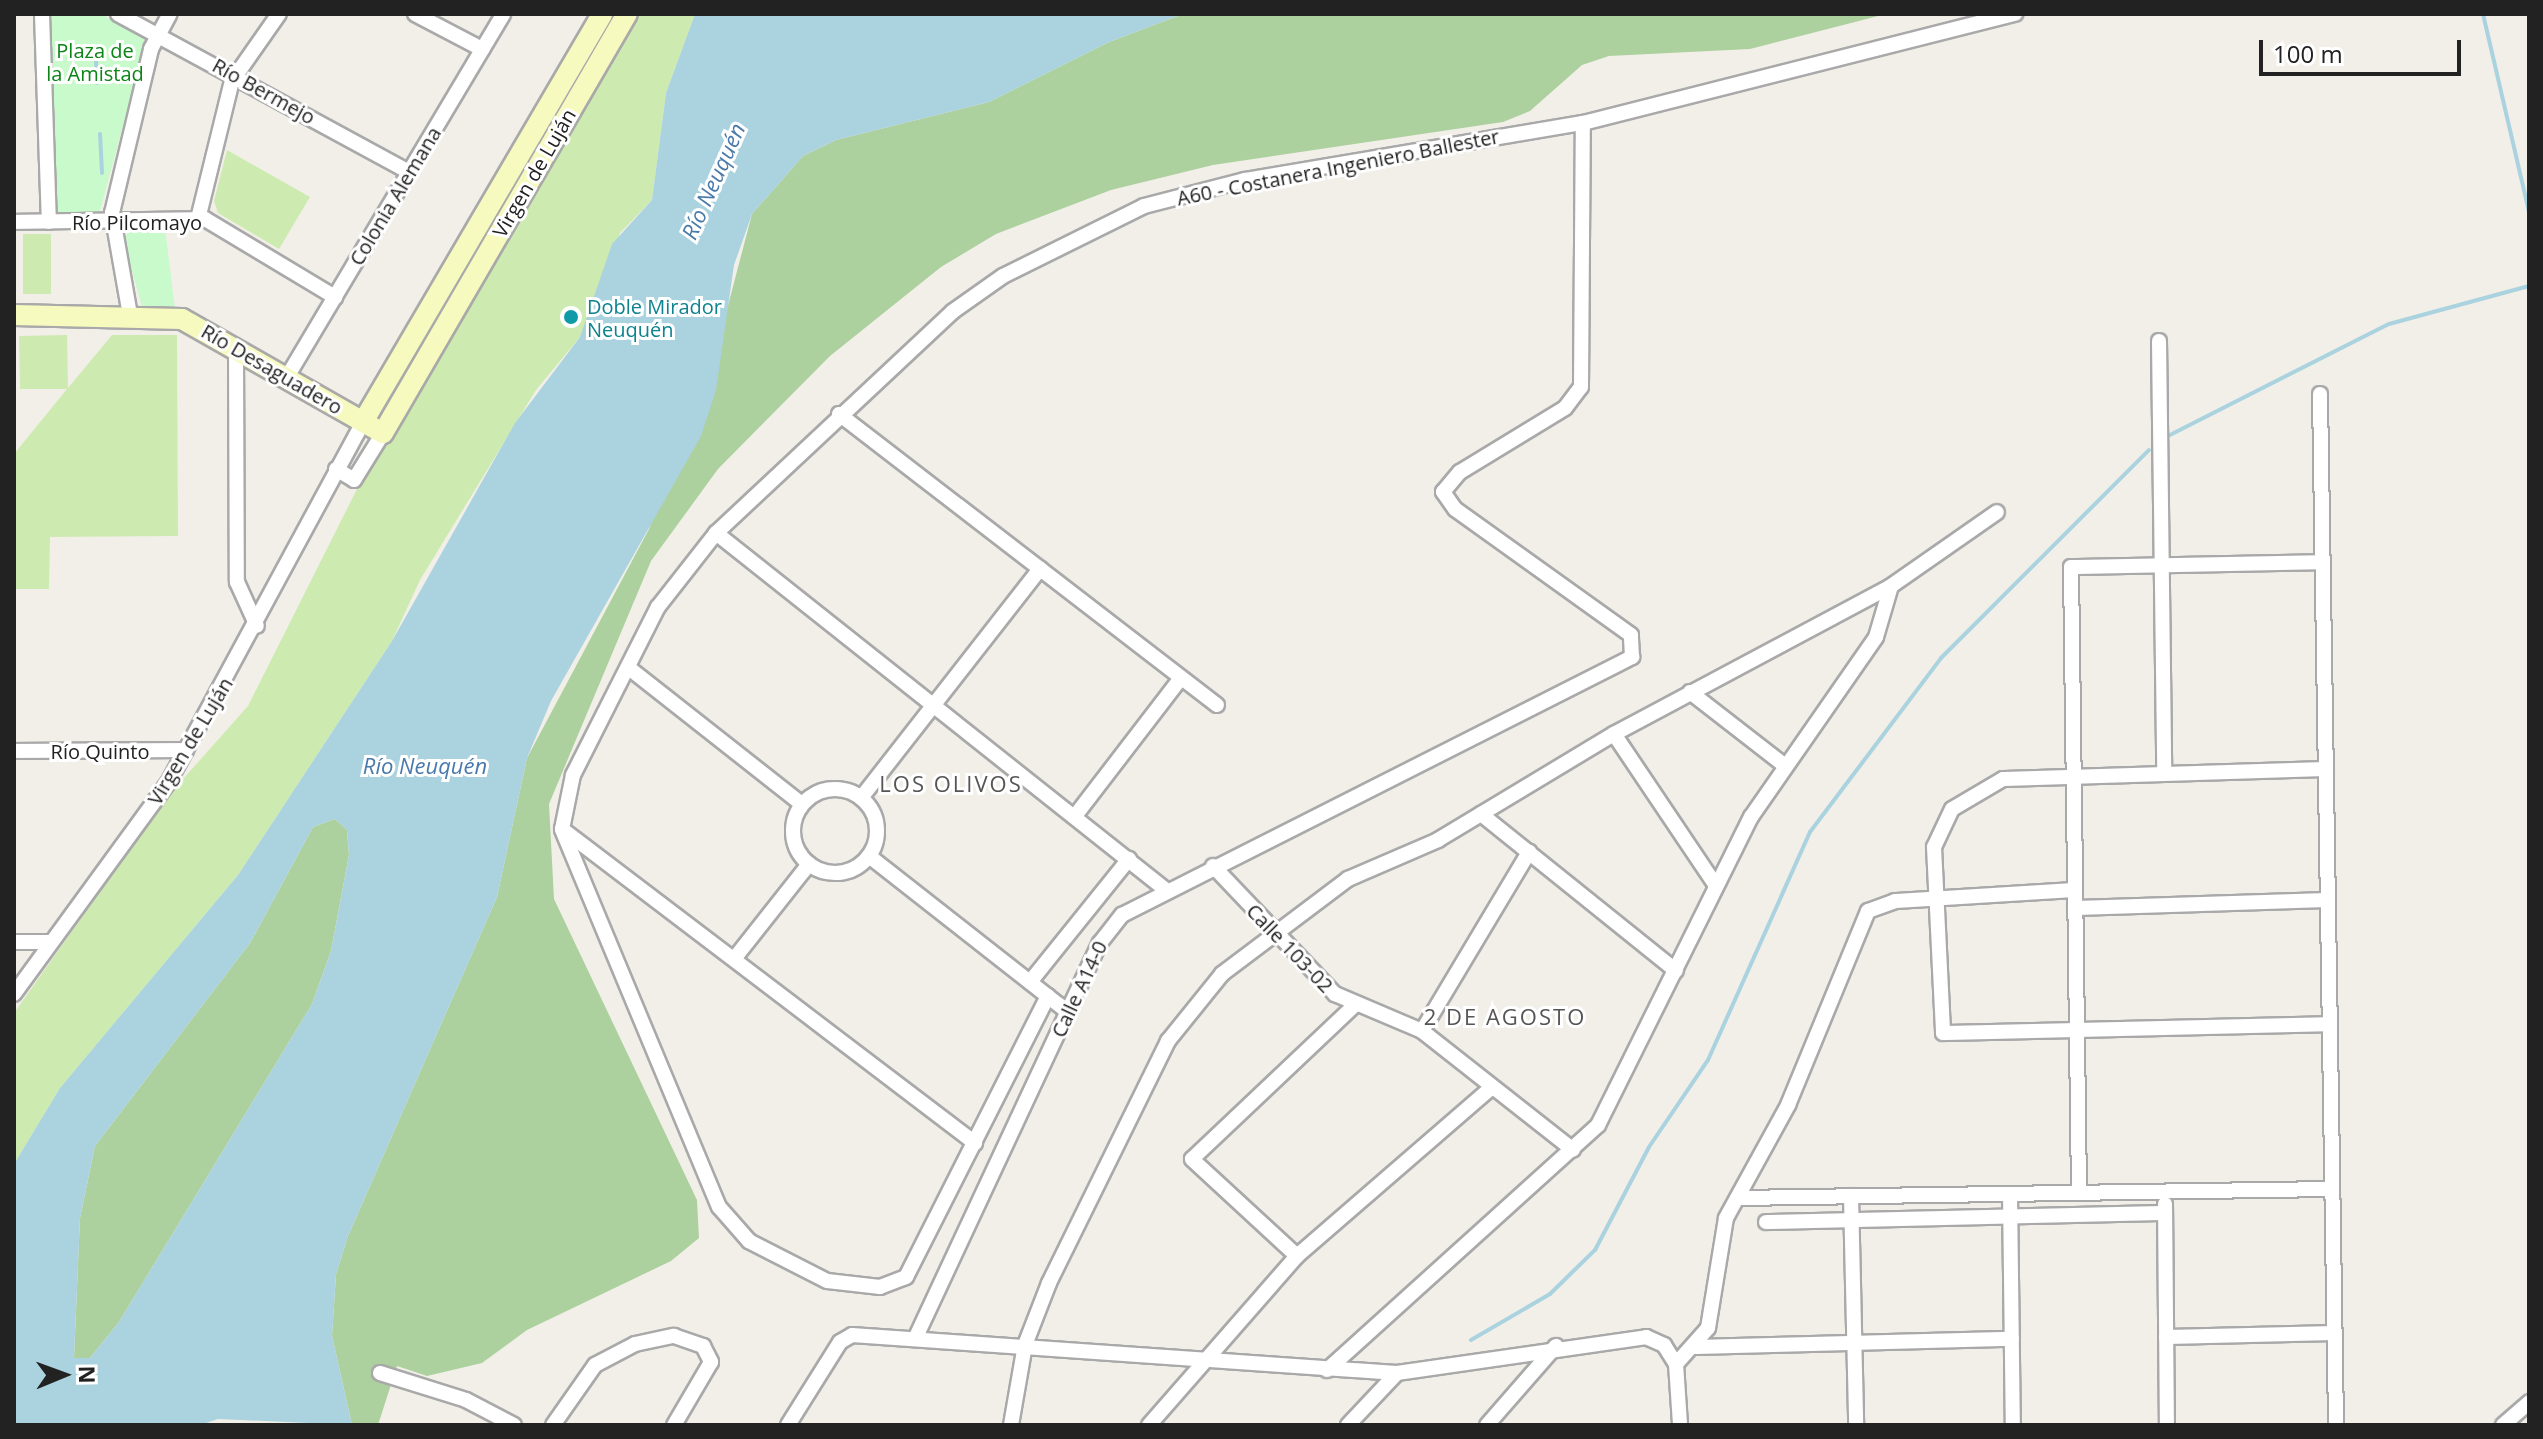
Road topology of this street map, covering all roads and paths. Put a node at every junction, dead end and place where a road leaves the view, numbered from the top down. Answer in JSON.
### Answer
{"nodes":[{"id":1,"x":42,"y":14,"type":"edge"},
{"id":2,"x":118,"y":14,"type":"edge"},
{"id":3,"x":170,"y":14,"type":"edge"},
{"id":4,"x":279,"y":14,"type":"edge"},
{"id":5,"x":415,"y":14,"type":"edge"},
{"id":6,"x":503,"y":14,"type":"edge"},
{"id":7,"x":602,"y":14,"type":"edge"},
{"id":8,"x":627,"y":14,"type":"edge"},
{"id":9,"x":2015,"y":14,"type":"edge"},
{"id":10,"x":158,"y":32,"type":"junction"},
{"id":11,"x":482,"y":49,"type":"junction"},
{"id":12,"x":234,"y":74,"type":"junction"},
{"id":13,"x":1583,"y":123,"type":"junction"},
{"id":14,"x":409,"y":172,"type":"junction"},
{"id":15,"x":198,"y":219,"type":"junction"},
{"id":16,"x":14,"y":222,"type":"edge"},
{"id":17,"x":49,"y":222,"type":"junction"},
{"id":18,"x":112,"y":222,"type":"junction"},
{"id":19,"x":335,"y":297,"type":"junction"},
{"id":20,"x":14,"y":315,"type":"edge"},
{"id":21,"x":130,"y":315,"type":"junction"},
{"id":22,"x":2159,"y":341,"type":"dead end"},
{"id":23,"x":236,"y":347,"type":"junction"},
{"id":24,"x":287,"y":377,"type":"junction"},
{"id":25,"x":2320,"y":394,"type":"dead end"},
{"id":26,"x":839,"y":414,"type":"junction"},
{"id":27,"x":363,"y":422,"type":"junction"},
{"id":28,"x":383,"y":433,"type":"junction"},
{"id":29,"x":336,"y":469,"type":"junction"},
{"id":30,"x":1997,"y":512,"type":"dead end"},
{"id":31,"x":716,"y":533,"type":"junction"},
{"id":32,"x":2323,"y":562,"type":"junction"},
{"id":33,"x":2161,"y":565,"type":"junction"},
{"id":34,"x":1040,"y":569,"type":"junction"},
{"id":35,"x":1891,"y":586,"type":"junction"},
{"id":36,"x":257,"y":626,"type":"junction"},
{"id":37,"x":629,"y":668,"type":"junction"},
{"id":38,"x":1181,"y":678,"type":"junction"},
{"id":39,"x":1690,"y":692,"type":"junction"},
{"id":40,"x":934,"y":705,"type":"junction"},
{"id":41,"x":1217,"y":705,"type":"dead end"},
{"id":42,"x":1614,"y":734,"type":"junction"},
{"id":43,"x":186,"y":750,"type":"junction"},
{"id":44,"x":14,"y":751,"type":"edge"},
{"id":45,"x":1784,"y":765,"type":"junction"},
{"id":46,"x":2326,"y":769,"type":"junction"},
{"id":47,"x":2164,"y":772,"type":"junction"},
{"id":48,"x":2073,"y":774,"type":"junction"},
{"id":49,"x":861,"y":798,"type":"junction"},
{"id":50,"x":802,"y":804,"type":"junction"},
{"id":51,"x":1481,"y":814,"type":"junction"},
{"id":52,"x":1075,"y":816,"type":"junction"},
{"id":53,"x":562,"y":829,"type":"junction"},
{"id":54,"x":1529,"y":852,"type":"junction"},
{"id":55,"x":869,"y":856,"type":"junction"},
{"id":56,"x":1129,"y":859,"type":"junction"},
{"id":57,"x":809,"y":864,"type":"junction"},
{"id":58,"x":1213,"y":866,"type":"junction"},
{"id":59,"x":1716,"y":886,"type":"junction"},
{"id":60,"x":1166,"y":890,"type":"junction"},
{"id":61,"x":2075,"y":890,"type":"junction"},
{"id":62,"x":1938,"y":899,"type":"junction"},
{"id":63,"x":2328,"y":900,"type":"junction"},
{"id":64,"x":2075,"y":908,"type":"junction"},
{"id":65,"x":1273,"y":933,"type":"junction"},
{"id":66,"x":14,"y":942,"type":"edge"},
{"id":67,"x":50,"y":942,"type":"junction"},
{"id":68,"x":734,"y":959,"type":"junction"},
{"id":69,"x":1676,"y":971,"type":"junction"},
{"id":70,"x":1030,"y":982,"type":"junction"},
{"id":71,"x":14,"y":994,"type":"edge"},
{"id":72,"x":1048,"y":996,"type":"junction"},
{"id":73,"x":1354,"y":1006,"type":"junction"},
{"id":74,"x":1068,"y":1012,"type":"junction"},
{"id":75,"x":2330,"y":1024,"type":"junction"},
{"id":76,"x":2077,"y":1027,"type":"junction"},
{"id":77,"x":1422,"y":1031,"type":"junction"},
{"id":78,"x":1492,"y":1087,"type":"junction"},
{"id":79,"x":975,"y":1143,"type":"junction"},
{"id":80,"x":1573,"y":1150,"type":"junction"},
{"id":81,"x":2332,"y":1189,"type":"junction"},
{"id":82,"x":2164,"y":1192,"type":"junction"},
{"id":83,"x":2079,"y":1193,"type":"junction"},
{"id":84,"x":2010,"y":1194,"type":"junction"},
{"id":85,"x":1851,"y":1196,"type":"junction"},
{"id":86,"x":1738,"y":1198,"type":"junction"},
{"id":87,"x":2165,"y":1213,"type":"junction"},
{"id":88,"x":2011,"y":1216,"type":"junction"},
{"id":89,"x":1852,"y":1220,"type":"junction"},
{"id":90,"x":1766,"y":1222,"type":"dead end"},
{"id":91,"x":1297,"y":1256,"type":"junction"},
{"id":92,"x":2334,"y":1333,"type":"junction"},
{"id":93,"x":2166,"y":1337,"type":"junction"},
{"id":94,"x":915,"y":1339,"type":"junction"},
{"id":95,"x":2012,"y":1339,"type":"junction"},
{"id":96,"x":1855,"y":1343,"type":"junction"},
{"id":97,"x":1025,"y":1345,"type":"junction"},
{"id":98,"x":1556,"y":1346,"type":"junction"},
{"id":99,"x":1696,"y":1347,"type":"junction"},
{"id":100,"x":1202,"y":1359,"type":"junction"},
{"id":101,"x":1676,"y":1364,"type":"junction"},
{"id":102,"x":1327,"y":1370,"type":"junction"},
{"id":103,"x":380,"y":1373,"type":"dead end"},
{"id":104,"x":1397,"y":1373,"type":"junction"},
{"id":105,"x":2529,"y":1402,"type":"edge"},
{"id":106,"x":514,"y":1425,"type":"edge"},
{"id":107,"x":553,"y":1425,"type":"edge"},
{"id":108,"x":674,"y":1425,"type":"edge"},
{"id":109,"x":788,"y":1425,"type":"edge"},
{"id":110,"x":1011,"y":1425,"type":"edge"},
{"id":111,"x":1149,"y":1425,"type":"edge"},
{"id":112,"x":1348,"y":1425,"type":"edge"},
{"id":113,"x":1487,"y":1425,"type":"edge"},
{"id":114,"x":1680,"y":1425,"type":"edge"},
{"id":115,"x":1856,"y":1425,"type":"edge"},
{"id":116,"x":2013,"y":1425,"type":"edge"},
{"id":117,"x":2167,"y":1425,"type":"edge"},
{"id":118,"x":2336,"y":1425,"type":"edge"},
{"id":119,"x":2503,"y":1425,"type":"edge"}],
"edges":[{"from":1,"to":17,"type":"street"},
{"from":2,"to":10,"type":"street","name":"Río Bermejo"},
{"from":3,"to":10,"type":"street"},
{"from":4,"to":12,"type":"street"},
{"from":5,"to":11,"type":"street"},
{"from":6,"to":11,"type":"street","name":"Colonia Alemana"},
{"from":7,"to":27,"type":"street","name":"Virgen de Luján"},
{"from":8,"to":28,"type":"street","name":"Virgen de Luján"},
{"from":9,"to":13,"type":"street","name":"A60 - Costanera Ingeniero Ballester"},
{"from":10,"to":12,"type":"street","name":"Río Bermejo"},
{"from":10,"to":18,"type":"street"},
{"from":11,"to":14,"type":"street","name":"Colonia Alemana"},
{"from":12,"to":14,"type":"street","name":"Río Bermejo"},
{"from":12,"to":15,"type":"street"},
{"from":13,"to":26,"type":"street","name":"A60 - Costanera Ingeniero Ballester"},
{"from":13,"to":58,"type":"street","name":"Calle A14-0"},
{"from":14,"to":19,"type":"street","name":"Colonia Alemana"},
{"from":15,"to":18,"type":"street","name":"Río Pilcomayo"},
{"from":15,"to":19,"type":"street","name":"Río Pilcomayo"},
{"from":16,"to":17,"type":"street","name":"Río Pilcomayo"},
{"from":17,"to":18,"type":"street","name":"Río Pilcomayo"},
{"from":18,"to":21,"type":"street"},
{"from":19,"to":24,"type":"street","name":"Colonia Alemana"},
{"from":20,"to":21,"type":"street","name":"Río Desaguadero"},
{"from":21,"to":23,"type":"street","name":"Río Desaguadero"},
{"from":22,"to":33,"type":"street"},
{"from":23,"to":24,"type":"street","name":"Río Desaguadero"},
{"from":23,"to":36,"type":"street"},
{"from":24,"to":27,"type":"street","name":"Río Desaguadero"},
{"from":25,"to":32,"type":"street"},
{"from":26,"to":31,"type":"street","name":"A60 - Costanera Ingeniero Ballester"},
{"from":26,"to":34,"type":"street"},
{"from":27,"to":28,"type":"street","name":"Río Desaguadero"},
{"from":27,"to":29,"type":"street","name":"Virgen de Luján"},
{"from":28,"to":29,"type":"street","name":"Virgen de Luján"},
{"from":29,"to":36,"type":"street","name":"Virgen de Luján"},
{"from":30,"to":35,"type":"street"},
{"from":31,"to":37,"type":"street","name":"A60 - Costanera Ingeniero Ballester"},
{"from":31,"to":40,"type":"street"},
{"from":32,"to":33,"type":"street"},
{"from":32,"to":46,"type":"street"},
{"from":33,"to":47,"type":"street"},
{"from":33,"to":48,"type":"street"},
{"from":34,"to":38,"type":"street"},
{"from":34,"to":40,"type":"street"},
{"from":35,"to":39,"type":"street"},
{"from":35,"to":45,"type":"street"},
{"from":36,"to":43,"type":"street","name":"Virgen de Luján"},
{"from":37,"to":50,"type":"street"},
{"from":37,"to":53,"type":"street","name":"A60 - Costanera Ingeniero Ballester"},
{"from":38,"to":41,"type":"street"},
{"from":38,"to":52,"type":"street"},
{"from":39,"to":42,"type":"street"},
{"from":39,"to":45,"type":"street"},
{"from":40,"to":49,"type":"street"},
{"from":40,"to":52,"type":"street"},
{"from":42,"to":51,"type":"street"},
{"from":42,"to":59,"type":"street"},
{"from":43,"to":44,"type":"street","name":"Río Quinto"},
{"from":43,"to":67,"type":"street","name":"Virgen de Luján"},
{"from":45,"to":59,"type":"street"},
{"from":46,"to":47,"type":"street"},
{"from":46,"to":63,"type":"street"},
{"from":47,"to":48,"type":"street"},
{"from":48,"to":61,"type":"street"},
{"from":48,"to":62,"type":"street"},
{"from":49,"to":50,"type":"street"},
{"from":49,"to":55,"type":"street"},
{"from":50,"to":57,"type":"street"},
{"from":51,"to":54,"type":"street"},
{"from":51,"to":65,"type":"street"},
{"from":52,"to":56,"type":"street"},
{"from":53,"to":68,"type":"street"},
{"from":53,"to":79,"type":"street"},
{"from":54,"to":69,"type":"street"},
{"from":54,"to":77,"type":"street"},
{"from":55,"to":57,"type":"street"},
{"from":55,"to":70,"type":"street"},
{"from":56,"to":60,"type":"street"},
{"from":56,"to":70,"type":"street"},
{"from":57,"to":68,"type":"street"},
{"from":58,"to":60,"type":"street","name":"Calle A14-0"},
{"from":58,"to":65,"type":"street","name":"Calle 103-02"},
{"from":59,"to":69,"type":"street"},
{"from":60,"to":74,"type":"street","name":"Calle A14-0"},
{"from":61,"to":62,"type":"street"},
{"from":61,"to":64,"type":"street"},
{"from":62,"to":76,"type":"street"},
{"from":62,"to":86,"type":"street"},
{"from":63,"to":64,"type":"street"},
{"from":63,"to":75,"type":"street"},
{"from":64,"to":76,"type":"street"},
{"from":65,"to":73,"type":"street","name":"Calle 103-02"},
{"from":65,"to":97,"type":"street"},
{"from":66,"to":67,"type":"street"},
{"from":67,"to":71,"type":"street","name":"Virgen de Luján"},
{"from":68,"to":79,"type":"street"},
{"from":69,"to":80,"type":"street"},
{"from":70,"to":72,"type":"street"},
{"from":72,"to":74,"type":"street"},
{"from":72,"to":79,"type":"street"},
{"from":73,"to":77,"type":"street","name":"Calle 103-02"},
{"from":73,"to":91,"type":"street"},
{"from":74,"to":94,"type":"street","name":"Calle A14-0"},
{"from":75,"to":76,"type":"street"},
{"from":75,"to":81,"type":"street"},
{"from":76,"to":83,"type":"street"},
{"from":77,"to":78,"type":"street","name":"Calle 103-02"},
{"from":78,"to":80,"type":"street","name":"Calle 103-02"},
{"from":78,"to":91,"type":"street"},
{"from":80,"to":102,"type":"street"},
{"from":81,"to":82,"type":"street"},
{"from":81,"to":92,"type":"street"},
{"from":82,"to":83,"type":"street"},
{"from":82,"to":87,"type":"street"},
{"from":83,"to":84,"type":"street"},
{"from":84,"to":85,"type":"street"},
{"from":84,"to":88,"type":"street"},
{"from":85,"to":86,"type":"street"},
{"from":85,"to":89,"type":"street"},
{"from":86,"to":99,"type":"street"},
{"from":87,"to":88,"type":"street"},
{"from":87,"to":93,"type":"street"},
{"from":88,"to":89,"type":"street"},
{"from":88,"to":95,"type":"street"},
{"from":89,"to":90,"type":"street"},
{"from":89,"to":96,"type":"street"},
{"from":91,"to":100,"type":"street"},
{"from":92,"to":93,"type":"street"},
{"from":92,"to":118,"type":"street"},
{"from":93,"to":117,"type":"street"},
{"from":94,"to":97,"type":"street"},
{"from":94,"to":109,"type":"street"},
{"from":95,"to":96,"type":"street"},
{"from":95,"to":116,"type":"street"},
{"from":96,"to":99,"type":"street"},
{"from":96,"to":115,"type":"street"},
{"from":97,"to":100,"type":"street"},
{"from":97,"to":110,"type":"street"},
{"from":98,"to":101,"type":"street"},
{"from":98,"to":104,"type":"street"},
{"from":98,"to":113,"type":"street"},
{"from":99,"to":101,"type":"street"},
{"from":100,"to":102,"type":"street"},
{"from":100,"to":111,"type":"street"},
{"from":101,"to":114,"type":"street"},
{"from":102,"to":104,"type":"street"},
{"from":103,"to":106,"type":"street"},
{"from":104,"to":112,"type":"street"},
{"from":105,"to":119,"type":"street"},
{"from":107,"to":108,"type":"street"}]}
